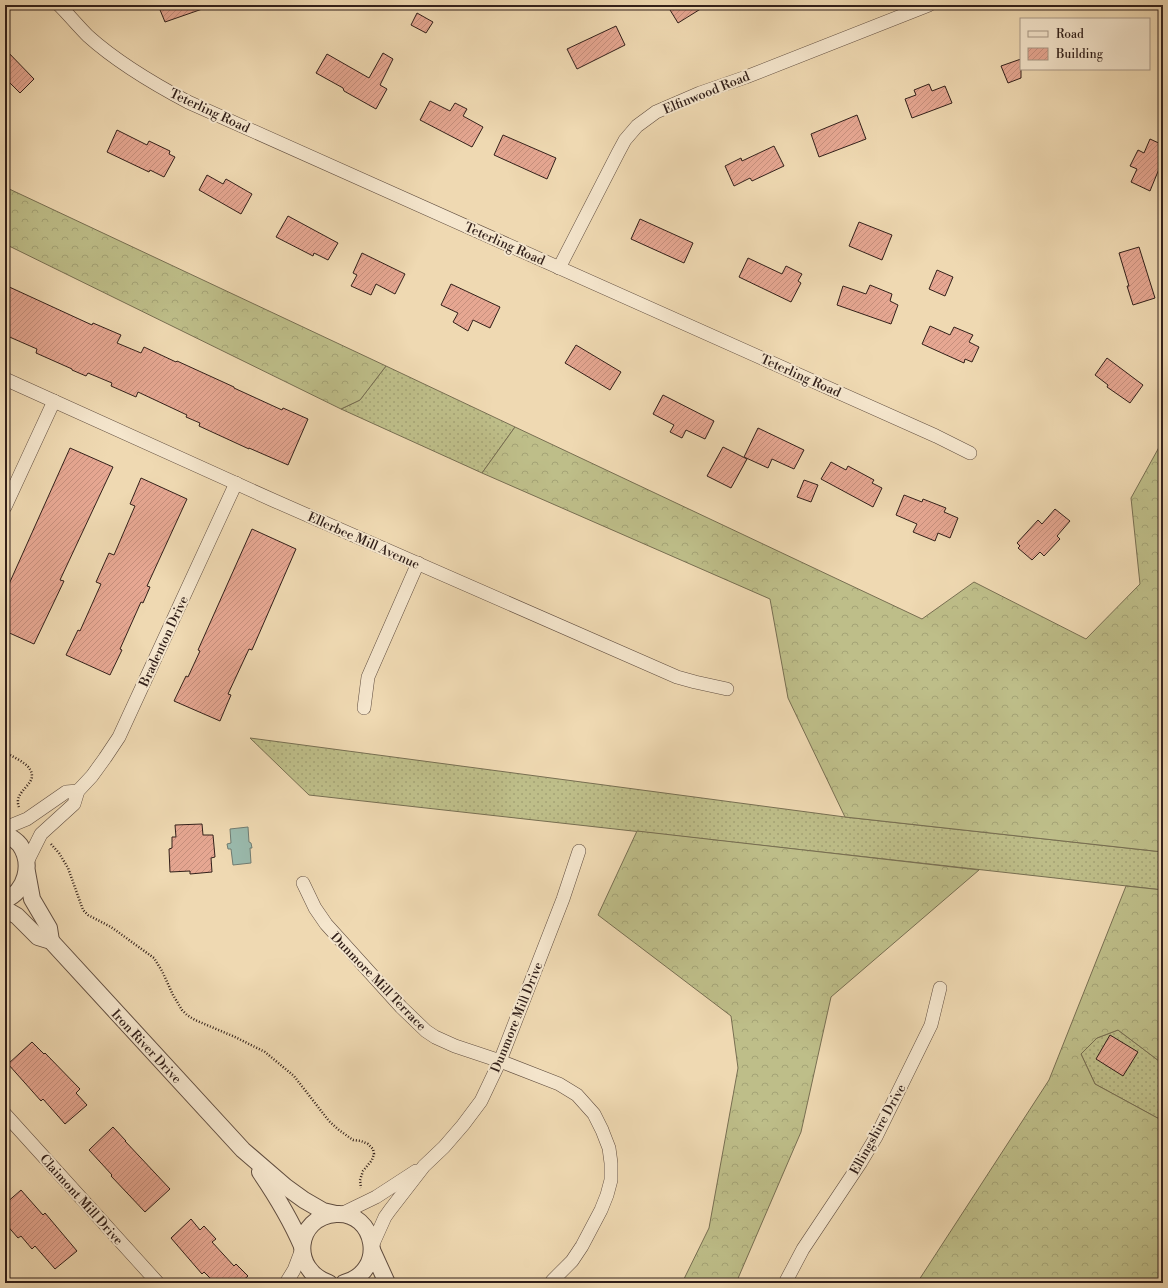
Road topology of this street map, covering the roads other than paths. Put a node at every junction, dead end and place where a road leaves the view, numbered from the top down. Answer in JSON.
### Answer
{"nodes":[{"id":1,"x":59,"y":5,"type":"edge"},
{"id":2,"x":929,"y":5,"type":"edge"},
{"id":3,"x":559,"y":268,"type":"junction"},
{"id":4,"x":5,"y":379,"type":"edge"},
{"id":5,"x":54,"y":401,"type":"junction"},
{"id":6,"x":970,"y":453,"type":"dead end"},
{"id":7,"x":236,"y":483,"type":"junction"},
{"id":8,"x":5,"y":507,"type":"edge"},
{"id":9,"x":418,"y":563,"type":"junction"},
{"id":10,"x":727,"y":689,"type":"dead end"},
{"id":11,"x":364,"y":708,"type":"dead end"},
{"id":12,"x":78,"y":791,"type":"junction"},
{"id":13,"x":5,"y":828,"type":"edge"},
{"id":14,"x":5,"y":834,"type":"edge"},
{"id":15,"x":579,"y":851,"type":"dead end"},
{"id":16,"x":27,"y":867,"type":"junction"},
{"id":17,"x":303,"y":883,"type":"dead end"},
{"id":18,"x":5,"y":900,"type":"edge"},
{"id":19,"x":5,"y":909,"type":"edge"},
{"id":20,"x":51,"y":942,"type":"junction"},
{"id":21,"x":940,"y":988,"type":"dead end"},
{"id":22,"x":500,"y":1061,"type":"junction"},
{"id":23,"x":5,"y":1114,"type":"edge"},
{"id":24,"x":243,"y":1150,"type":"junction"},
{"id":25,"x":424,"y":1166,"type":"junction"},
{"id":26,"x":339,"y":1214,"type":"junction"},
{"id":27,"x":302,"y":1248,"type":"junction"},
{"id":28,"x":372,"y":1248,"type":"junction"},
{"id":29,"x":552,"y":1281,"type":"dead end"},
{"id":30,"x":158,"y":1283,"type":"edge"},
{"id":31,"x":286,"y":1283,"type":"edge"},
{"id":32,"x":328,"y":1283,"type":"edge"},
{"id":33,"x":344,"y":1283,"type":"edge"},
{"id":34,"x":387,"y":1283,"type":"edge"},
{"id":35,"x":785,"y":1283,"type":"edge"}],
"edges":[{"from":1,"to":3,"type":"street","name":"Teterling Road"},
{"from":2,"to":3,"type":"street","name":"Elfinwood Road"},
{"from":3,"to":6,"type":"street","name":"Teterling Road"},
{"from":4,"to":5,"type":"street","name":"Ellerbee Mill Avenue"},
{"from":5,"to":7,"type":"street","name":"Ellerbee Mill Avenue"},
{"from":5,"to":8,"type":"street"},
{"from":7,"to":9,"type":"street","name":"Ellerbee Mill Avenue"},
{"from":7,"to":12,"type":"street","name":"Bradenton Drive"},
{"from":9,"to":10,"type":"street","name":"Ellerbee Mill Avenue"},
{"from":9,"to":11,"type":"street"},
{"from":12,"to":13,"type":"street"},
{"from":12,"to":16,"type":"street","name":"Bradenton Drive"},
{"from":14,"to":16,"type":"street","name":"Iron River Drive"},
{"from":15,"to":22,"type":"street","name":"Dunmore Mill Drive"},
{"from":16,"to":18,"type":"street"},
{"from":16,"to":20,"type":"street","name":"Iron River Drive"},
{"from":17,"to":22,"type":"street","name":"Dunmore Mill Terrace"},
{"from":19,"to":20,"type":"street","name":"Iron River Drive"},
{"from":20,"to":24,"type":"street","name":"Iron River Drive"},
{"from":21,"to":35,"type":"street","name":"Ellingshire Drive"},
{"from":22,"to":25,"type":"street","name":"Dunmore Mill Drive"},
{"from":22,"to":29,"type":"street","name":"Dunmore Mill Terrace"},
{"from":23,"to":30,"type":"street","name":"Claimont Mill Drive"},
{"from":24,"to":26,"type":"street","name":"Iron River Drive"},
{"from":24,"to":27,"type":"street","name":"Iron River Drive"},
{"from":25,"to":26,"type":"street","name":"Dunmore Mill Drive"},
{"from":25,"to":28,"type":"street","name":"Dunmore Mill Drive"},
{"from":26,"to":27,"type":"street"},
{"from":26,"to":28,"type":"street","name":"Iron River Drive"},
{"from":27,"to":31,"type":"street"},
{"from":27,"to":32,"type":"street","name":"Iron River Drive"},
{"from":28,"to":33,"type":"street"},
{"from":28,"to":34,"type":"street"}]}
